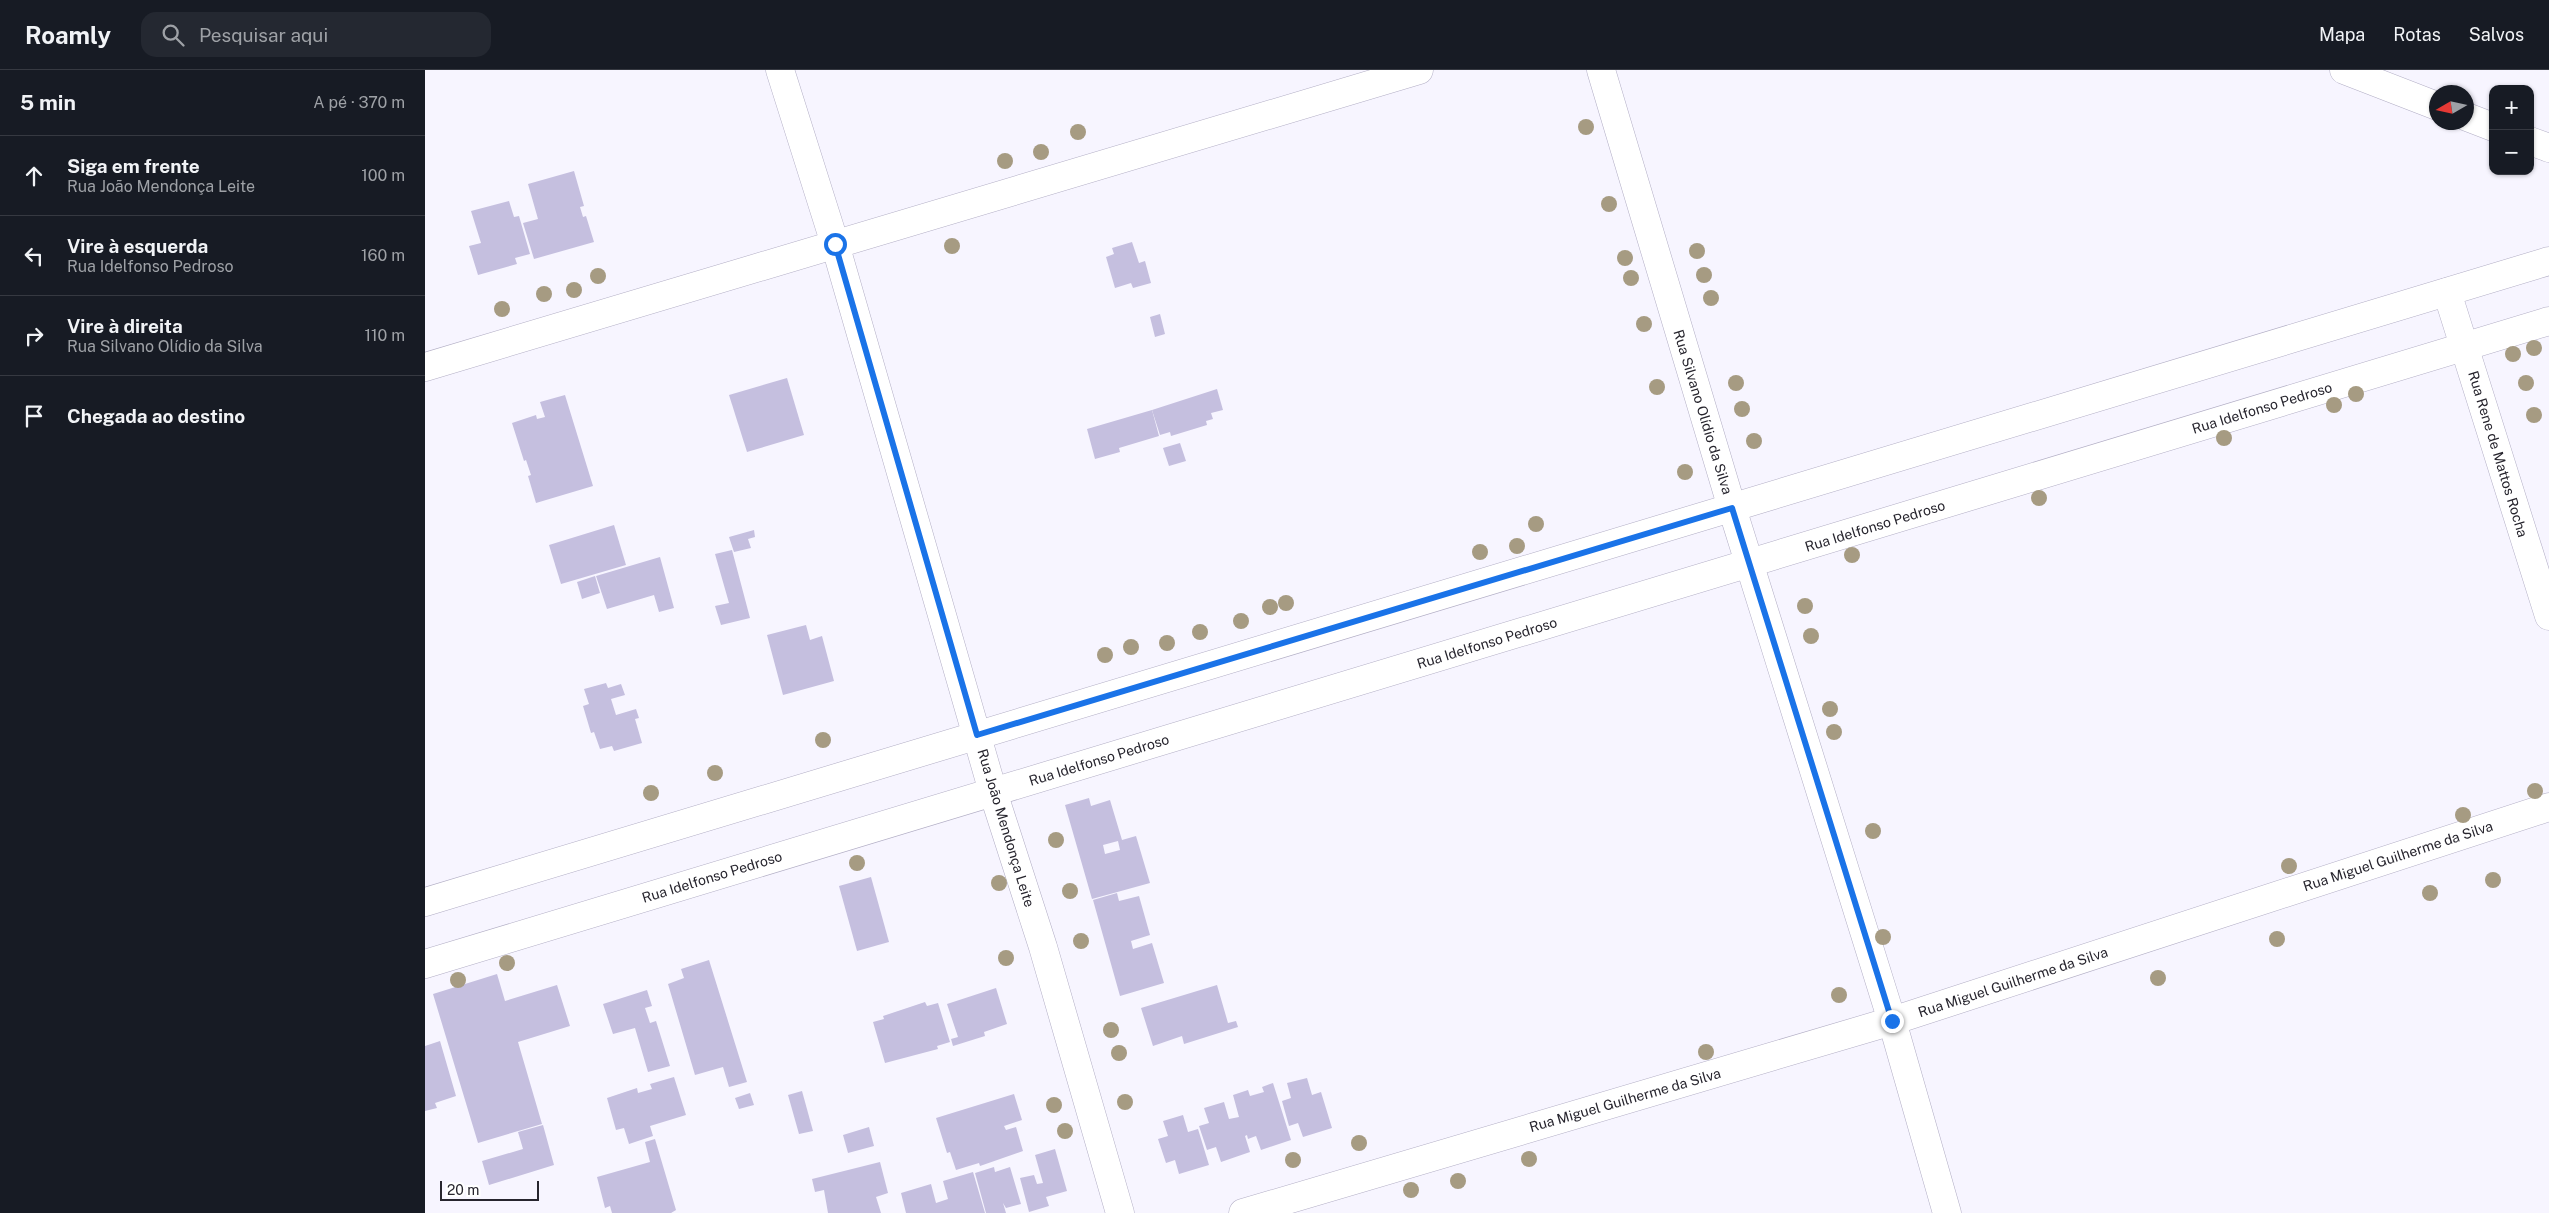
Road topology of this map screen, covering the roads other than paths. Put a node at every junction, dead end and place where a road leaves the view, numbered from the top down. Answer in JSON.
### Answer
{"nodes":[{"id":1,"x":780,"y":70,"type":"edge"},
{"id":2,"x":1419,"y":70,"type":"edge"},
{"id":3,"x":1601,"y":70,"type":"edge"},
{"id":4,"x":2344,"y":70,"type":"edge"},
{"id":5,"x":2429,"y":103,"type":"edge"},
{"id":6,"x":2474,"y":119,"type":"edge"},
{"id":7,"x":2489,"y":125,"type":"edge"},
{"id":8,"x":2534,"y":142,"type":"edge"},
{"id":9,"x":2549,"y":148,"type":"edge"},
{"id":10,"x":835,"y":244,"type":"junction"},
{"id":11,"x":2549,"y":262,"type":"edge"},
{"id":12,"x":2447,"y":292,"type":"junction"},
{"id":13,"x":2549,"y":321,"type":"edge"},
{"id":14,"x":2465,"y":347,"type":"junction"},
{"id":15,"x":425,"y":367,"type":"edge"},
{"id":16,"x":1732,"y":508,"type":"junction"},
{"id":17,"x":1749,"y":564,"type":"junction"},
{"id":18,"x":2549,"y":616,"type":"edge"},
{"id":19,"x":977,"y":735,"type":"junction"},
{"id":20,"x":993,"y":792,"type":"junction"},
{"id":21,"x":2549,"y":807,"type":"edge"},
{"id":22,"x":425,"y":902,"type":"edge"},
{"id":23,"x":425,"y":964,"type":"edge"},
{"id":24,"x":1892,"y":1021,"type":"junction"},
{"id":25,"x":1120,"y":1213,"type":"edge"},
{"id":26,"x":1243,"y":1213,"type":"edge"},
{"id":27,"x":1947,"y":1213,"type":"edge"}],
"edges":[{"from":1,"to":10,"type":"street","name":"Rua João Mendonça Leite"},
{"from":2,"to":10,"type":"street"},
{"from":3,"to":16,"type":"street","name":"Rua Silvano Olídio da Silva"},
{"from":4,"to":5,"type":"street"},
{"from":6,"to":7,"type":"street"},
{"from":8,"to":9,"type":"street"},
{"from":10,"to":15,"type":"street"},
{"from":10,"to":19,"type":"street","name":"Rua João Mendonça Leite"},
{"from":11,"to":12,"type":"street"},
{"from":12,"to":14,"type":"street","name":"Rua Rene de Mattos Rocha"},
{"from":12,"to":16,"type":"street"},
{"from":13,"to":14,"type":"street","name":"Rua Idelfonso Pedroso"},
{"from":14,"to":17,"type":"street","name":"Rua Idelfonso Pedroso"},
{"from":14,"to":18,"type":"street","name":"Rua Rene de Mattos Rocha"},
{"from":16,"to":17,"type":"street","name":"Rua Silvano Olídio da Silva"},
{"from":16,"to":19,"type":"street"},
{"from":17,"to":20,"type":"street","name":"Rua Idelfonso Pedroso"},
{"from":17,"to":24,"type":"street","name":"Rua Silvano Olídio da Silva"},
{"from":19,"to":20,"type":"street","name":"Rua João Mendonça Leite"},
{"from":19,"to":22,"type":"street"},
{"from":20,"to":23,"type":"street","name":"Rua Idelfonso Pedroso"},
{"from":20,"to":25,"type":"street","name":"Rua João Mendonça Leite"},
{"from":21,"to":24,"type":"street","name":"Rua Miguel Guilherme da Silva"},
{"from":24,"to":26,"type":"street","name":"Rua Miguel Guilherme da Silva"},
{"from":24,"to":27,"type":"street","name":"Rua Silvano Olídio da Silva"}]}
